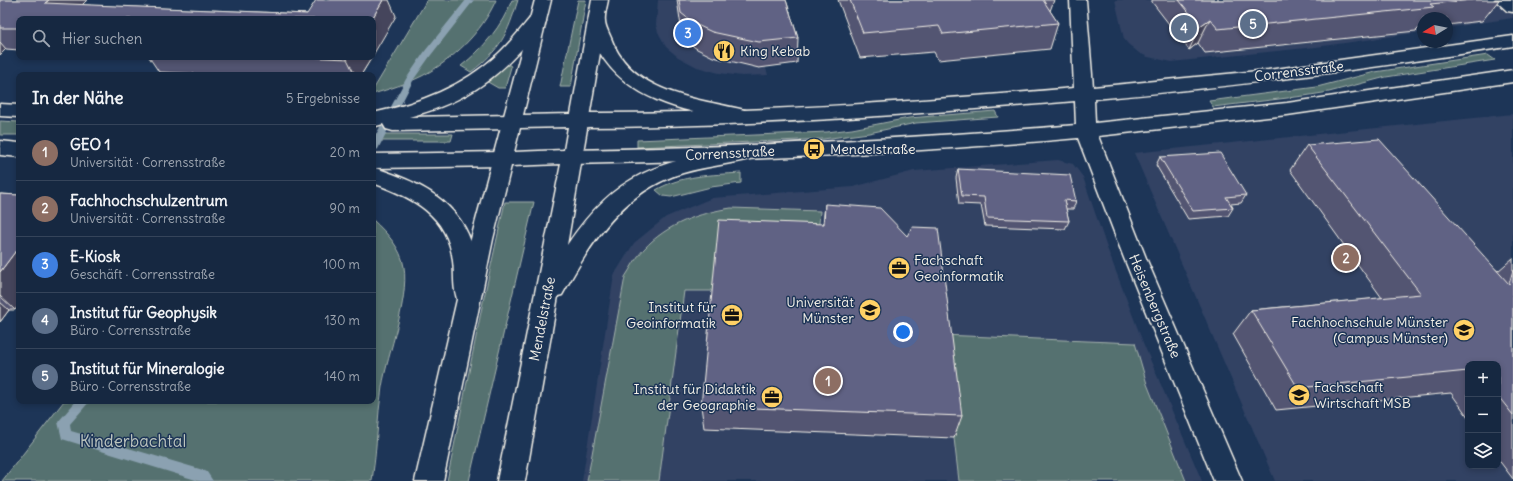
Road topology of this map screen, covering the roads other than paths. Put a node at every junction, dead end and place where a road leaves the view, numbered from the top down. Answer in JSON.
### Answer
{"nodes":[{"id":1,"x":543,"y":0,"type":"edge"},
{"id":2,"x":600,"y":0,"type":"edge"},
{"id":3,"x":1078,"y":0,"type":"edge"},
{"id":4,"x":1503,"y":0,"type":"edge"},
{"id":5,"x":1513,"y":8,"type":"edge"},
{"id":6,"x":537,"y":21,"type":"junction"},
{"id":7,"x":597,"y":22,"type":"junction"},
{"id":8,"x":1513,"y":41,"type":"edge"},
{"id":9,"x":1513,"y":76,"type":"edge"},
{"id":10,"x":1084,"y":94,"type":"junction"},
{"id":11,"x":0,"y":110,"type":"edge"},
{"id":12,"x":16,"y":111,"type":"edge"},
{"id":13,"x":746,"y":117,"type":"junction"},
{"id":14,"x":409,"y":118,"type":"junction"},
{"id":15,"x":579,"y":120,"type":"junction"},
{"id":16,"x":376,"y":121,"type":"edge"},
{"id":17,"x":511,"y":122,"type":"junction"},
{"id":18,"x":1086,"y":130,"type":"junction"},
{"id":19,"x":0,"y":148,"type":"edge"},
{"id":20,"x":16,"y":150,"type":"edge"},
{"id":21,"x":750,"y":152,"type":"junction"},
{"id":22,"x":572,"y":157,"type":"junction"},
{"id":23,"x":502,"y":159,"type":"junction"},
{"id":24,"x":378,"y":168,"type":"edge"},
{"id":25,"x":467,"y":301,"type":"junction"},
{"id":26,"x":545,"y":305,"type":"junction"},
{"id":27,"x":429,"y":481,"type":"edge"},
{"id":28,"x":511,"y":481,"type":"edge"},
{"id":29,"x":1228,"y":481,"type":"edge"}],
"edges":[{"from":1,"to":6,"type":"street"},
{"from":2,"to":7,"type":"street","name":"Mendelstraße"},
{"from":3,"to":10,"type":"street"},
{"from":4,"to":5,"type":"street"},
{"from":6,"to":14,"type":"street","name":"Corrensstraße"},
{"from":6,"to":17,"type":"street"},
{"from":7,"to":13,"type":"street"},
{"from":7,"to":15,"type":"street","name":"Mendelstraße"},
{"from":8,"to":10,"type":"street","name":"Corrensstraße"},
{"from":9,"to":18,"type":"street","name":"Corrensstraße"},
{"from":10,"to":13,"type":"street","name":"Corrensstraße"},
{"from":10,"to":18,"type":"street"},
{"from":11,"to":12,"type":"street"},
{"from":13,"to":15,"type":"street","name":"Corrensstraße"},
{"from":14,"to":16,"type":"street","name":"Corrensstraße"},
{"from":14,"to":17,"type":"street","name":"Corrensstraße"},
{"from":15,"to":17,"type":"street","name":"Corrensstraße"},
{"from":15,"to":22,"type":"street","name":"Mendelstraße"},
{"from":17,"to":23,"type":"street"},
{"from":18,"to":21,"type":"street","name":"Corrensstraße"},
{"from":18,"to":29,"type":"street","name":"Heisenbergstraße"},
{"from":19,"to":20,"type":"street"},
{"from":21,"to":22,"type":"street","name":"Corrensstraße"},
{"from":21,"to":26,"type":"street"},
{"from":22,"to":23,"type":"street","name":"Corrensstraße"},
{"from":22,"to":26,"type":"street","name":"Mendelstraße"},
{"from":23,"to":24,"type":"street","name":"Corrensstraße"},
{"from":23,"to":25,"type":"street"},
{"from":24,"to":25,"type":"street"},
{"from":25,"to":27,"type":"street"},
{"from":26,"to":28,"type":"street","name":"Mendelstraße"}]}
